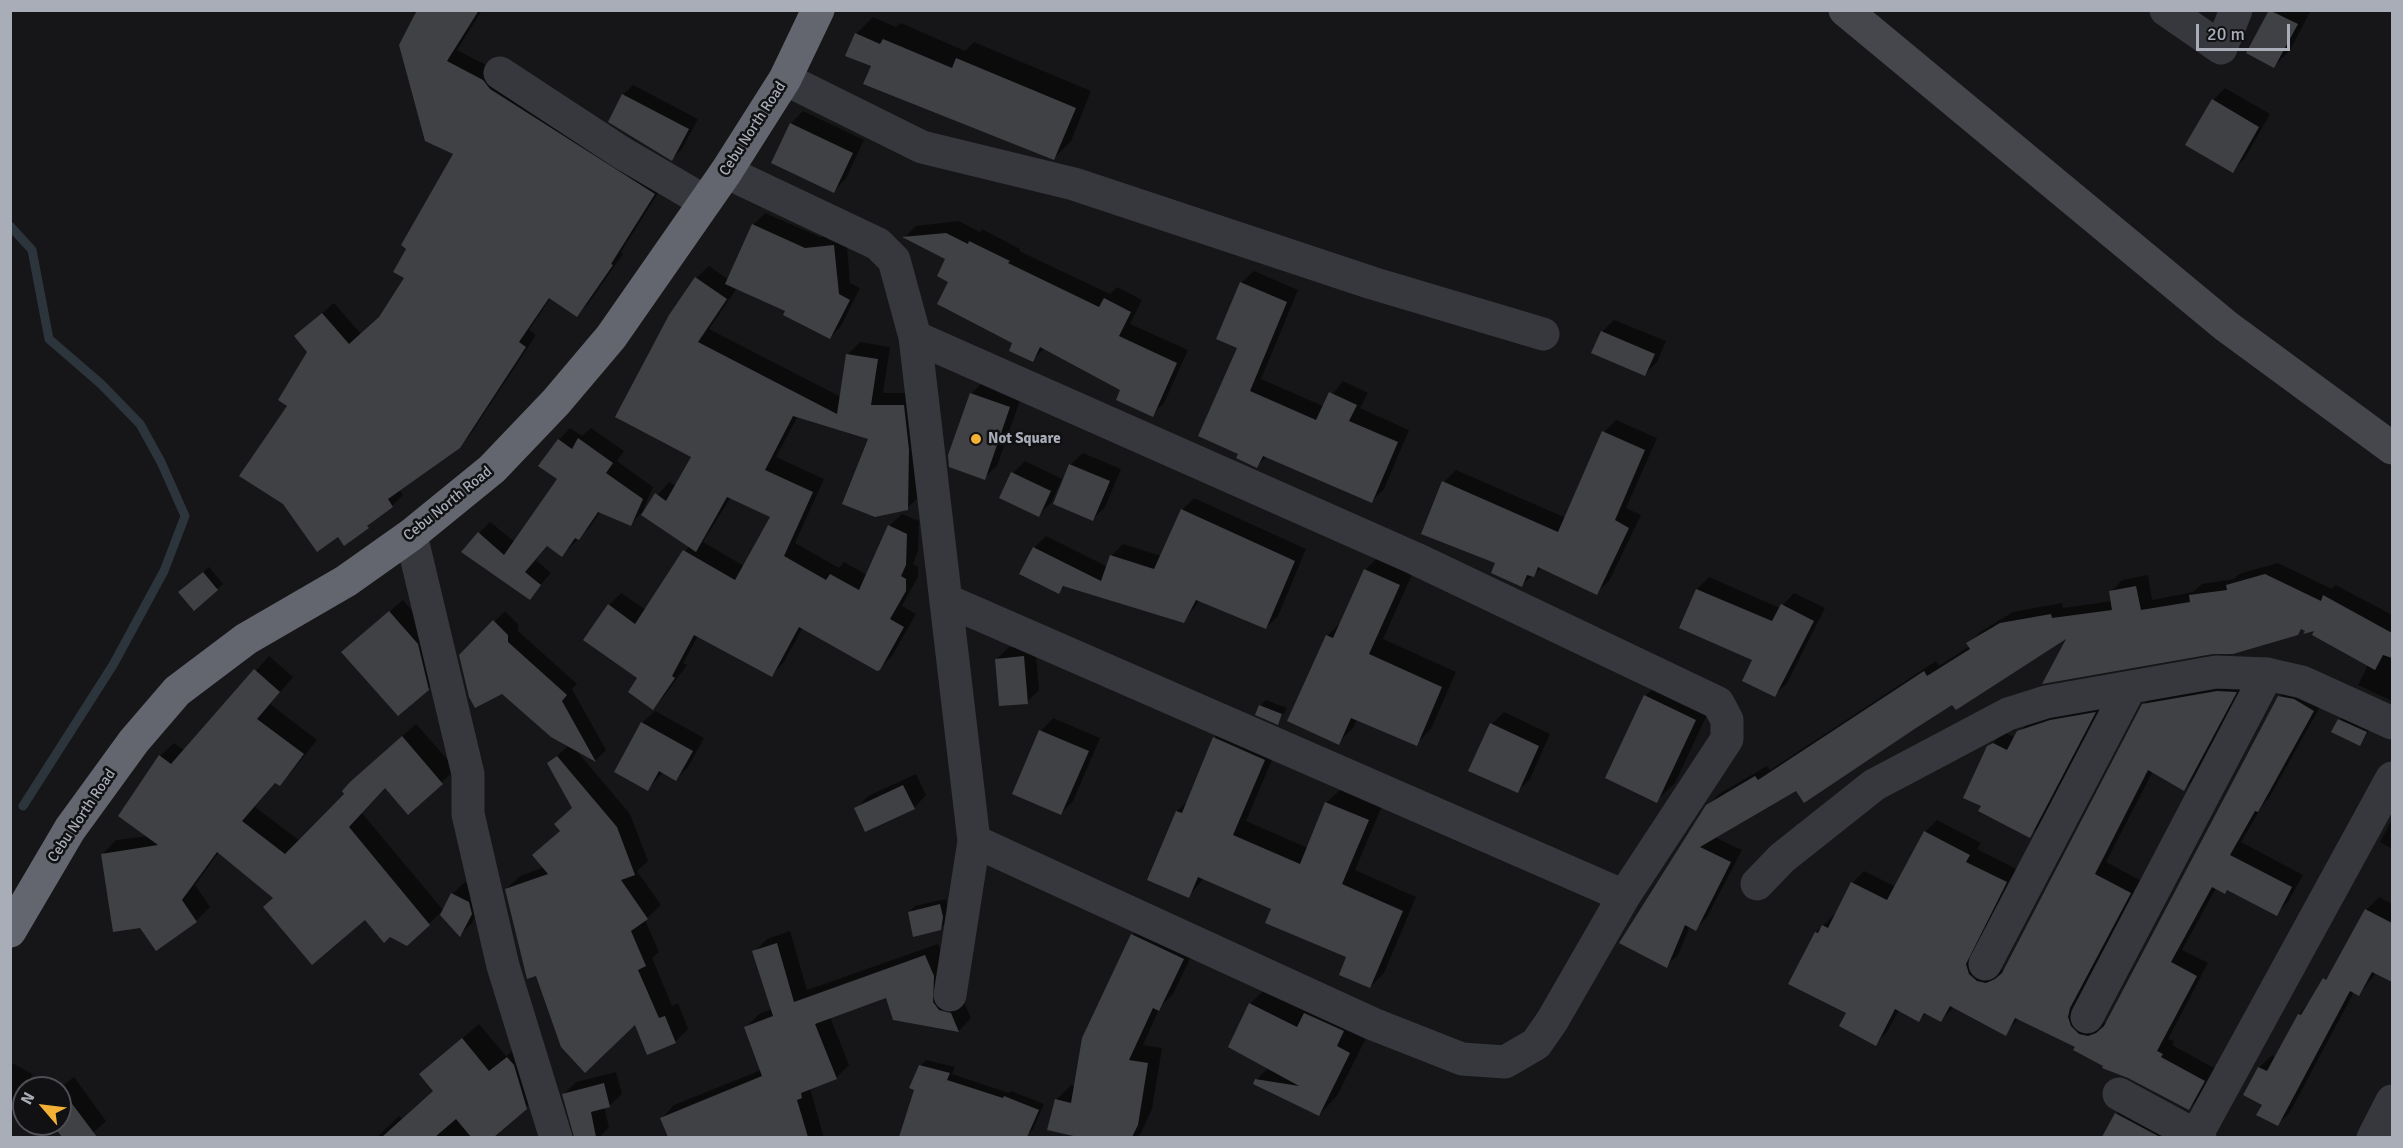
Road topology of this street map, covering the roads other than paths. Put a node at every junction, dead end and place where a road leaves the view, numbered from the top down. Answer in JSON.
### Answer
{"nodes":[{"id":1,"x":818,"y":10,"type":"edge"},
{"id":2,"x":1845,"y":10,"type":"edge"},
{"id":3,"x":2166,"y":10,"type":"edge"},
{"id":4,"x":2236,"y":10,"type":"edge"},
{"id":5,"x":500,"y":73,"type":"dead end"},
{"id":6,"x":785,"y":79,"type":"junction"},
{"id":7,"x":726,"y":172,"type":"junction"},
{"id":8,"x":704,"y":201,"type":"junction"},
{"id":9,"x":1543,"y":334,"type":"dead end"},
{"id":10,"x":915,"y":337,"type":"junction"},
{"id":11,"x":2392,"y":448,"type":"edge"},
{"id":12,"x":411,"y":536,"type":"junction"},
{"id":13,"x":946,"y":600,"type":"junction"},
{"id":14,"x":2267,"y":674,"type":"junction"},
{"id":15,"x":2130,"y":687,"type":"junction"},
{"id":16,"x":2392,"y":723,"type":"edge"},
{"id":17,"x":2392,"y":778,"type":"edge"},
{"id":18,"x":974,"y":841,"type":"junction"},
{"id":19,"x":1757,"y":884,"type":"dead end"},
{"id":20,"x":1624,"y":896,"type":"junction"},
{"id":21,"x":10,"y":931,"type":"edge"},
{"id":22,"x":1985,"y":964,"type":"dead end"},
{"id":23,"x":950,"y":995,"type":"dead end"},
{"id":24,"x":2087,"y":1017,"type":"dead end"},
{"id":25,"x":2119,"y":1094,"type":"dead end"},
{"id":26,"x":2392,"y":1101,"type":"edge"},
{"id":27,"x":556,"y":1137,"type":"edge"},
{"id":28,"x":2198,"y":1137,"type":"edge"},
{"id":29,"x":2373,"y":1137,"type":"edge"}],
"edges":[{"from":1,"to":6,"type":"highway","name":"Cebu North Road"},
{"from":2,"to":11,"type":"street"},
{"from":3,"to":4,"type":"street"},
{"from":5,"to":8,"type":"street"},
{"from":6,"to":7,"type":"highway","name":"Cebu North Road"},
{"from":6,"to":9,"type":"street"},
{"from":7,"to":8,"type":"highway","name":"Cebu North Road"},
{"from":7,"to":10,"type":"street"},
{"from":8,"to":12,"type":"highway","name":"Cebu North Road"},
{"from":10,"to":13,"type":"street"},
{"from":10,"to":20,"type":"street"},
{"from":12,"to":21,"type":"highway","name":"Cebu North Road"},
{"from":12,"to":27,"type":"street"},
{"from":13,"to":18,"type":"street"},
{"from":13,"to":20,"type":"street"},
{"from":14,"to":15,"type":"street"},
{"from":14,"to":16,"type":"street"},
{"from":14,"to":24,"type":"street"},
{"from":15,"to":19,"type":"street"},
{"from":15,"to":22,"type":"street"},
{"from":17,"to":28,"type":"street"},
{"from":18,"to":20,"type":"street"},
{"from":18,"to":23,"type":"street"},
{"from":25,"to":28,"type":"street"},
{"from":26,"to":29,"type":"street"}]}
